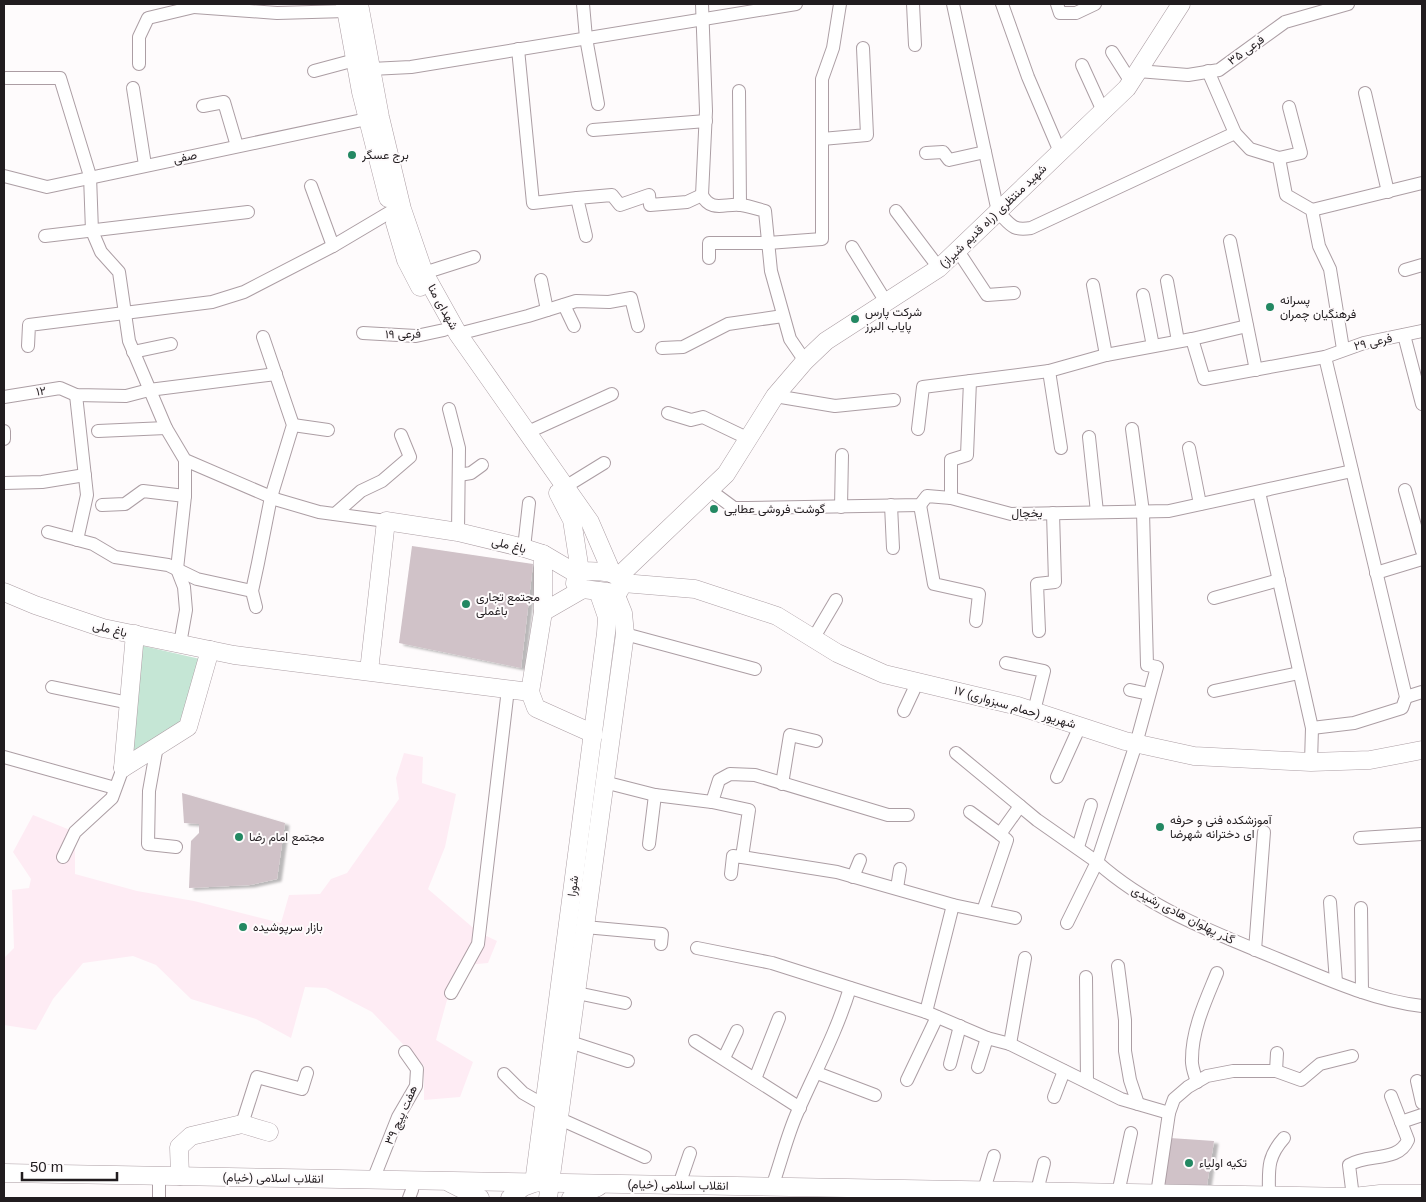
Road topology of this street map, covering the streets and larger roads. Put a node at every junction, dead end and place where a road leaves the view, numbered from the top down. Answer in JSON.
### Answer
{"nodes":[{"id":1,"x":583,"y":4,"type":"edge"},
{"id":2,"x":702,"y":4,"type":"edge"},
{"id":3,"x":792,"y":4,"type":"edge"},
{"id":4,"x":840,"y":4,"type":"edge"},
{"id":5,"x":913,"y":4,"type":"edge"},
{"id":6,"x":953,"y":4,"type":"edge"},
{"id":7,"x":1002,"y":4,"type":"edge"},
{"id":8,"x":1057,"y":4,"type":"edge"},
{"id":9,"x":1095,"y":4,"type":"edge"},
{"id":10,"x":1181,"y":4,"type":"edge"},
{"id":11,"x":1348,"y":4,"type":"edge"},
{"id":12,"x":194,"y":5,"type":"edge"},
{"id":13,"x":354,"y":5,"type":"edge"},
{"id":14,"x":703,"y":20,"type":"junction"},
{"id":15,"x":586,"y":38,"type":"junction"},
{"id":16,"x":916,"y":45,"type":"dead end"},
{"id":17,"x":863,"y":48,"type":"dead end"},
{"id":18,"x":518,"y":49,"type":"junction"},
{"id":19,"x":1112,"y":52,"type":"dead end"},
{"id":20,"x":355,"y":60,"type":"junction"},
{"id":21,"x":139,"y":64,"type":"dead end"},
{"id":22,"x":1082,"y":65,"type":"dead end"},
{"id":23,"x":371,"y":69,"type":"junction"},
{"id":24,"x":314,"y":71,"type":"dead end"},
{"id":25,"x":1208,"y":71,"type":"junction"},
{"id":26,"x":1135,"y":76,"type":"junction"},
{"id":27,"x":6,"y":78,"type":"dead end"},
{"id":28,"x":132,"y":88,"type":"dead end"},
{"id":29,"x":739,"y":91,"type":"dead end"},
{"id":30,"x":1365,"y":93,"type":"dead end"},
{"id":31,"x":598,"y":104,"type":"dead end"},
{"id":32,"x":203,"y":106,"type":"dead end"},
{"id":33,"x":1290,"y":106,"type":"dead end"},
{"id":34,"x":1103,"y":111,"type":"junction"},
{"id":35,"x":373,"y":118,"type":"junction"},
{"id":36,"x":706,"y":121,"type":"junction"},
{"id":37,"x":593,"y":130,"type":"dead end"},
{"id":38,"x":1234,"y":133,"type":"junction"},
{"id":39,"x":822,"y":139,"type":"junction"},
{"id":40,"x":237,"y":146,"type":"junction"},
{"id":41,"x":985,"y":152,"type":"junction"},
{"id":42,"x":1060,"y":152,"type":"junction"},
{"id":43,"x":926,"y":153,"type":"dead end"},
{"id":44,"x":1279,"y":158,"type":"junction"},
{"id":45,"x":145,"y":165,"type":"junction"},
{"id":46,"x":4,"y":176,"type":"edge"},
{"id":47,"x":90,"y":176,"type":"junction"},
{"id":48,"x":1422,"y":184,"type":"edge"},
{"id":49,"x":311,"y":186,"type":"dead end"},
{"id":50,"x":1388,"y":192,"type":"junction"},
{"id":51,"x":702,"y":195,"type":"junction"},
{"id":52,"x":577,"y":198,"type":"junction"},
{"id":53,"x":740,"y":205,"type":"junction"},
{"id":54,"x":1312,"y":210,"type":"junction"},
{"id":55,"x":248,"y":212,"type":"dead end"},
{"id":56,"x":392,"y":212,"type":"junction"},
{"id":57,"x":896,"y":212,"type":"dead end"},
{"id":58,"x":998,"y":212,"type":"junction"},
{"id":59,"x":92,"y":230,"type":"junction"},
{"id":60,"x":45,"y":236,"type":"dead end"},
{"id":61,"x":586,"y":236,"type":"dead end"},
{"id":62,"x":1230,"y":241,"type":"dead end"},
{"id":63,"x":768,"y":243,"type":"junction"},
{"id":64,"x":333,"y":246,"type":"junction"},
{"id":65,"x":852,"y":247,"type":"dead end"},
{"id":66,"x":958,"y":250,"type":"junction"},
{"id":67,"x":474,"y":257,"type":"dead end"},
{"id":68,"x":709,"y":258,"type":"dead end"},
{"id":69,"x":1422,"y":266,"type":"edge"},
{"id":70,"x":939,"y":268,"type":"junction"},
{"id":71,"x":1404,"y":270,"type":"dead end"},
{"id":72,"x":424,"y":273,"type":"junction"},
{"id":73,"x":541,"y":280,"type":"dead end"},
{"id":74,"x":1167,"y":281,"type":"dead end"},
{"id":75,"x":1093,"y":286,"type":"dead end"},
{"id":76,"x":1014,"y":293,"type":"dead end"},
{"id":77,"x":1143,"y":295,"type":"dead end"},
{"id":78,"x":886,"y":302,"type":"junction"},
{"id":79,"x":564,"y":305,"type":"junction"},
{"id":80,"x":547,"y":310,"type":"junction"},
{"id":81,"x":125,"y":312,"type":"junction"},
{"id":82,"x":783,"y":316,"type":"junction"},
{"id":83,"x":574,"y":326,"type":"dead end"},
{"id":84,"x":638,"y":326,"type":"dead end"},
{"id":85,"x":1247,"y":326,"type":"junction"},
{"id":86,"x":1422,"y":331,"type":"edge"},
{"id":87,"x":451,"y":332,"type":"junction"},
{"id":88,"x":363,"y":333,"type":"dead end"},
{"id":89,"x":1404,"y":335,"type":"junction"},
{"id":90,"x":263,"y":337,"type":"dead end"},
{"id":91,"x":1192,"y":339,"type":"junction"},
{"id":92,"x":1178,"y":342,"type":"junction"},
{"id":93,"x":171,"y":344,"type":"dead end"},
{"id":94,"x":28,"y":346,"type":"dead end"},
{"id":95,"x":1153,"y":346,"type":"junction"},
{"id":96,"x":662,"y":348,"type":"dead end"},
{"id":97,"x":1343,"y":349,"type":"junction"},
{"id":98,"x":133,"y":352,"type":"junction"},
{"id":99,"x":1106,"y":355,"type":"junction"},
{"id":100,"x":1325,"y":357,"type":"junction"},
{"id":101,"x":805,"y":360,"type":"junction"},
{"id":102,"x":1256,"y":370,"type":"junction"},
{"id":103,"x":1049,"y":371,"type":"junction"},
{"id":104,"x":276,"y":374,"type":"junction"},
{"id":105,"x":970,"y":381,"type":"junction"},
{"id":106,"x":149,"y":390,"type":"junction"},
{"id":107,"x":76,"y":394,"type":"junction"},
{"id":108,"x":612,"y":394,"type":"dead end"},
{"id":109,"x":775,"y":396,"type":"junction"},
{"id":110,"x":4,"y":397,"type":"edge"},
{"id":111,"x":894,"y":400,"type":"dead end"},
{"id":112,"x":1422,"y":404,"type":"edge"},
{"id":113,"x":449,"y":409,"type":"dead end"},
{"id":114,"x":668,"y":413,"type":"dead end"},
{"id":115,"x":293,"y":424,"type":"junction"},
{"id":116,"x":166,"y":428,"type":"junction"},
{"id":117,"x":918,"y":429,"type":"dead end"},
{"id":118,"x":1132,"y":429,"type":"dead end"},
{"id":119,"x":328,"y":430,"type":"dead end"},
{"id":120,"x":4,"y":431,"type":"edge"},
{"id":121,"x":98,"y":431,"type":"dead end"},
{"id":122,"x":526,"y":433,"type":"junction"},
{"id":123,"x":401,"y":436,"type":"dead end"},
{"id":124,"x":1089,"y":438,"type":"dead end"},
{"id":125,"x":4,"y":439,"type":"edge"},
{"id":126,"x":749,"y":439,"type":"junction"},
{"id":127,"x":1061,"y":448,"type":"dead end"},
{"id":128,"x":1189,"y":448,"type":"dead end"},
{"id":129,"x":842,"y":455,"type":"dead end"},
{"id":130,"x":184,"y":460,"type":"junction"},
{"id":131,"x":604,"y":464,"type":"dead end"},
{"id":132,"x":482,"y":465,"type":"dead end"},
{"id":133,"x":1352,"y":471,"type":"junction"},
{"id":134,"x":85,"y":475,"type":"junction"},
{"id":135,"x":459,"y":475,"type":"junction"},
{"id":136,"x":4,"y":483,"type":"edge"},
{"id":137,"x":561,"y":490,"type":"junction"},
{"id":138,"x":1405,"y":490,"type":"dead end"},
{"id":139,"x":711,"y":491,"type":"junction"},
{"id":140,"x":1259,"y":492,"type":"junction"},
{"id":141,"x":184,"y":496,"type":"junction"},
{"id":142,"x":271,"y":497,"type":"junction"},
{"id":143,"x":950,"y":498,"type":"junction"},
{"id":144,"x":529,"y":503,"type":"dead end"},
{"id":145,"x":1200,"y":504,"type":"junction"},
{"id":146,"x":102,"y":505,"type":"dead end"},
{"id":147,"x":920,"y":505,"type":"junction"},
{"id":148,"x":891,"y":506,"type":"junction"},
{"id":149,"x":841,"y":507,"type":"junction"},
{"id":150,"x":1097,"y":512,"type":"junction"},
{"id":151,"x":1143,"y":512,"type":"junction"},
{"id":152,"x":1053,"y":513,"type":"junction"},
{"id":153,"x":335,"y":514,"type":"junction"},
{"id":154,"x":386,"y":521,"type":"junction"},
{"id":155,"x":48,"y":532,"type":"dead end"},
{"id":156,"x":458,"y":532,"type":"junction"},
{"id":157,"x":77,"y":540,"type":"junction"},
{"id":158,"x":524,"y":548,"type":"junction"},
{"id":159,"x":893,"y":548,"type":"dead end"},
{"id":160,"x":1422,"y":551,"type":"edge"},
{"id":161,"x":543,"y":554,"type":"junction"},
{"id":162,"x":1422,"y":559,"type":"edge"},
{"id":163,"x":177,"y":568,"type":"junction"},
{"id":164,"x":1376,"y":573,"type":"junction"},
{"id":165,"x":1278,"y":580,"type":"junction"},
{"id":166,"x":601,"y":581,"type":"junction"},
{"id":167,"x":252,"y":591,"type":"junction"},
{"id":168,"x":4,"y":592,"type":"edge"},
{"id":169,"x":1214,"y":598,"type":"dead end"},
{"id":170,"x":836,"y":600,"type":"dead end"},
{"id":171,"x":256,"y":607,"type":"dead end"},
{"id":172,"x":544,"y":612,"type":"junction"},
{"id":173,"x":976,"y":621,"type":"dead end"},
{"id":174,"x":1038,"y":631,"type":"dead end"},
{"id":175,"x":134,"y":634,"type":"junction"},
{"id":176,"x":625,"y":634,"type":"junction"},
{"id":177,"x":813,"y":640,"type":"junction"},
{"id":178,"x":180,"y":644,"type":"junction"},
{"id":179,"x":210,"y":650,"type":"junction"},
{"id":180,"x":1006,"y":663,"type":"dead end"},
{"id":181,"x":755,"y":669,"type":"dead end"},
{"id":182,"x":369,"y":671,"type":"junction"},
{"id":183,"x":1299,"y":673,"type":"junction"},
{"id":184,"x":918,"y":681,"type":"junction"},
{"id":185,"x":52,"y":687,"type":"dead end"},
{"id":186,"x":508,"y":689,"type":"junction"},
{"id":187,"x":1130,"y":690,"type":"dead end"},
{"id":188,"x":1214,"y":691,"type":"dead end"},
{"id":189,"x":530,"y":692,"type":"junction"},
{"id":190,"x":1422,"y":692,"type":"edge"},
{"id":191,"x":1150,"y":694,"type":"junction"},
{"id":192,"x":1406,"y":697,"type":"junction"},
{"id":193,"x":129,"y":703,"type":"junction"},
{"id":194,"x":904,"y":711,"type":"dead end"},
{"id":195,"x":1034,"y":711,"type":"junction"},
{"id":196,"x":1080,"y":726,"type":"junction"},
{"id":197,"x":1312,"y":728,"type":"junction"},
{"id":198,"x":594,"y":734,"type":"junction"},
{"id":199,"x":816,"y":741,"type":"dead end"},
{"id":200,"x":1136,"y":744,"type":"junction"},
{"id":201,"x":157,"y":746,"type":"junction"},
{"id":202,"x":1422,"y":750,"type":"edge"},
{"id":203,"x":956,"y":753,"type":"dead end"},
{"id":204,"x":4,"y":757,"type":"edge"},
{"id":205,"x":1311,"y":762,"type":"junction"},
{"id":206,"x":123,"y":768,"type":"junction"},
{"id":207,"x":1056,"y":777,"type":"dead end"},
{"id":208,"x":604,"y":782,"type":"junction"},
{"id":209,"x":782,"y":784,"type":"junction"},
{"id":210,"x":115,"y":788,"type":"junction"},
{"id":211,"x":655,"y":795,"type":"junction"},
{"id":212,"x":712,"y":802,"type":"junction"},
{"id":213,"x":1091,"y":804,"type":"dead end"},
{"id":214,"x":1020,"y":806,"type":"junction"},
{"id":215,"x":970,"y":812,"type":"dead end"},
{"id":216,"x":908,"y":815,"type":"dead end"},
{"id":217,"x":1264,"y":832,"type":"dead end"},
{"id":218,"x":1000,"y":834,"type":"junction"},
{"id":219,"x":1422,"y":834,"type":"edge"},
{"id":220,"x":1360,"y":838,"type":"dead end"},
{"id":221,"x":649,"y":844,"type":"dead end"},
{"id":222,"x":176,"y":847,"type":"dead end"},
{"id":223,"x":1078,"y":847,"type":"junction"},
{"id":224,"x":63,"y":857,"type":"dead end"},
{"id":225,"x":742,"y":857,"type":"junction"},
{"id":226,"x":860,"y":860,"type":"dead end"},
{"id":227,"x":1097,"y":862,"type":"junction"},
{"id":228,"x":900,"y":869,"type":"dead end"},
{"id":229,"x":731,"y":874,"type":"dead end"},
{"id":230,"x":853,"y":877,"type":"junction"},
{"id":231,"x":897,"y":888,"type":"junction"},
{"id":232,"x":1330,"y":902,"type":"dead end"},
{"id":233,"x":953,"y":905,"type":"junction"},
{"id":234,"x":1361,"y":908,"type":"dead end"},
{"id":235,"x":983,"y":912,"type":"junction"},
{"id":236,"x":1015,"y":918,"type":"dead end"},
{"id":237,"x":1067,"y":923,"type":"dead end"},
{"id":238,"x":585,"y":927,"type":"junction"},
{"id":239,"x":661,"y":944,"type":"dead end"},
{"id":240,"x":696,"y":948,"type":"dead end"},
{"id":241,"x":1255,"y":950,"type":"junction"},
{"id":242,"x":1025,"y":958,"type":"dead end"},
{"id":243,"x":1118,"y":966,"type":"dead end"},
{"id":244,"x":1217,"y":973,"type":"dead end"},
{"id":245,"x":1086,"y":977,"type":"dead end"},
{"id":246,"x":1336,"y":982,"type":"junction"},
{"id":247,"x":850,"y":988,"type":"junction"},
{"id":248,"x":451,"y":992,"type":"dead end"},
{"id":249,"x":1362,"y":992,"type":"junction"},
{"id":250,"x":576,"y":993,"type":"junction"},
{"id":251,"x":625,"y":1003,"type":"dead end"},
{"id":252,"x":1422,"y":1006,"type":"edge"},
{"id":253,"x":931,"y":1015,"type":"junction"},
{"id":254,"x":778,"y":1018,"type":"dead end"},
{"id":255,"x":960,"y":1026,"type":"junction"},
{"id":256,"x":737,"y":1031,"type":"dead end"},
{"id":257,"x":987,"y":1038,"type":"junction"},
{"id":258,"x":695,"y":1041,"type":"dead end"},
{"id":259,"x":570,"y":1042,"type":"junction"},
{"id":260,"x":1010,"y":1044,"type":"junction"},
{"id":261,"x":405,"y":1052,"type":"dead end"},
{"id":262,"x":1277,"y":1053,"type":"dead end"},
{"id":263,"x":1352,"y":1056,"type":"dead end"},
{"id":264,"x":724,"y":1058,"type":"junction"},
{"id":265,"x":628,"y":1061,"type":"dead end"},
{"id":266,"x":950,"y":1064,"type":"dead end"},
{"id":267,"x":978,"y":1068,"type":"dead end"},
{"id":268,"x":1064,"y":1071,"type":"junction"},
{"id":269,"x":1276,"y":1071,"type":"junction"},
{"id":270,"x":307,"y":1073,"type":"dead end"},
{"id":271,"x":817,"y":1073,"type":"junction"},
{"id":272,"x":504,"y":1074,"type":"dead end"},
{"id":273,"x":755,"y":1079,"type":"junction"},
{"id":274,"x":907,"y":1080,"type":"dead end"},
{"id":275,"x":1417,"y":1081,"type":"dead end"},
{"id":276,"x":1087,"y":1082,"type":"junction"},
{"id":277,"x":1197,"y":1082,"type":"junction"},
{"id":278,"x":875,"y":1095,"type":"dead end"},
{"id":279,"x":1391,"y":1096,"type":"dead end"},
{"id":280,"x":1054,"y":1097,"type":"dead end"},
{"id":281,"x":1422,"y":1103,"type":"edge"},
{"id":282,"x":1138,"y":1104,"type":"junction"},
{"id":283,"x":544,"y":1105,"type":"junction"},
{"id":284,"x":800,"y":1108,"type":"junction"},
{"id":285,"x":1169,"y":1113,"type":"junction"},
{"id":286,"x":1422,"y":1115,"type":"edge"},
{"id":287,"x":560,"y":1119,"type":"junction"},
{"id":288,"x":1400,"y":1122,"type":"junction"},
{"id":289,"x":242,"y":1124,"type":"junction"},
{"id":290,"x":269,"y":1132,"type":"dead end"},
{"id":291,"x":1131,"y":1133,"type":"dead end"},
{"id":292,"x":1284,"y":1138,"type":"dead end"},
{"id":293,"x":690,"y":1152,"type":"dead end"},
{"id":294,"x":994,"y":1156,"type":"dead end"},
{"id":295,"x":646,"y":1157,"type":"dead end"},
{"id":296,"x":1044,"y":1163,"type":"dead end"},
{"id":297,"x":4,"y":1173,"type":"edge"},
{"id":298,"x":159,"y":1176,"type":"junction"},
{"id":299,"x":180,"y":1176,"type":"junction"},
{"id":300,"x":373,"y":1180,"type":"junction"},
{"id":301,"x":445,"y":1181,"type":"junction"},
{"id":302,"x":534,"y":1182,"type":"junction"},
{"id":303,"x":605,"y":1184,"type":"junction"},
{"id":304,"x":679,"y":1185,"type":"junction"},
{"id":305,"x":772,"y":1187,"type":"junction"},
{"id":306,"x":550,"y":1190,"type":"edge"},
{"id":307,"x":984,"y":1190,"type":"junction"},
{"id":308,"x":1037,"y":1191,"type":"junction"},
{"id":309,"x":739,"y":1192,"type":"edge"},
{"id":310,"x":866,"y":1193,"type":"edge"},
{"id":311,"x":934,"y":1194,"type":"edge"},
{"id":312,"x":1157,"y":1194,"type":"junction"},
{"id":313,"x":1422,"y":1194,"type":"edge"},
{"id":314,"x":1117,"y":1196,"type":"edge"},
{"id":315,"x":1269,"y":1196,"type":"junction"},
{"id":316,"x":1310,"y":1197,"type":"edge"},
{"id":317,"x":159,"y":1198,"type":"edge"},
{"id":318,"x":480,"y":1198,"type":"edge"},
{"id":319,"x":510,"y":1198,"type":"edge"},
{"id":320,"x":571,"y":1198,"type":"edge"},
{"id":321,"x":1355,"y":1198,"type":"edge"}],
"edges":[{"from":1,"to":15,"type":"street"},
{"from":2,"to":14,"type":"street"},
{"from":3,"to":14,"type":"street"},
{"from":4,"to":39,"type":"street"},
{"from":5,"to":16,"type":"street"},
{"from":6,"to":41,"type":"street"},
{"from":7,"to":42,"type":"street"},
{"from":8,"to":9,"type":"street"},
{"from":10,"to":26,"type":"street","name":"شهید منتظری (راه قدیم شیراز)"},
{"from":11,"to":25,"type":"street","name":"فرعی ۳۵"},
{"from":12,"to":13,"type":"street"},
{"from":12,"to":21,"type":"street"},
{"from":13,"to":20,"type":"street","name":"شهدای منا"},
{"from":13,"to":23,"type":"street","name":"شهدای منا"},
{"from":14,"to":15,"type":"street"},
{"from":14,"to":36,"type":"street"},
{"from":15,"to":18,"type":"street"},
{"from":15,"to":31,"type":"street"},
{"from":17,"to":39,"type":"street"},
{"from":18,"to":23,"type":"street"},
{"from":18,"to":52,"type":"street"},
{"from":19,"to":26,"type":"street"},
{"from":20,"to":24,"type":"street"},
{"from":20,"to":35,"type":"street","name":"شهدای منا"},
{"from":22,"to":34,"type":"street"},
{"from":23,"to":35,"type":"street","name":"شهدای منا"},
{"from":25,"to":26,"type":"street","name":"فرعی ۳۵"},
{"from":25,"to":38,"type":"street"},
{"from":26,"to":34,"type":"street","name":"شهید منتظری (راه قدیم شیراز)"},
{"from":27,"to":47,"type":"street"},
{"from":28,"to":45,"type":"street"},
{"from":29,"to":53,"type":"street"},
{"from":30,"to":50,"type":"street"},
{"from":32,"to":40,"type":"street"},
{"from":33,"to":44,"type":"street"},
{"from":34,"to":42,"type":"street","name":"شهید منتظری (راه قدیم شیراز)"},
{"from":35,"to":40,"type":"street","name":"صفی"},
{"from":35,"to":56,"type":"street","name":"شهدای منا"},
{"from":35,"to":72,"type":"street","name":"شهدای منا"},
{"from":36,"to":37,"type":"street"},
{"from":36,"to":51,"type":"street"},
{"from":38,"to":44,"type":"street"},
{"from":38,"to":58,"type":"street"},
{"from":39,"to":63,"type":"street"},
{"from":40,"to":45,"type":"street","name":"صفی"},
{"from":41,"to":43,"type":"street"},
{"from":41,"to":58,"type":"street"},
{"from":42,"to":58,"type":"street","name":"شهید منتظری (راه قدیم شیراز)"},
{"from":44,"to":54,"type":"street"},
{"from":45,"to":47,"type":"street","name":"صفی"},
{"from":46,"to":47,"type":"street","name":"صفی"},
{"from":47,"to":59,"type":"street"},
{"from":48,"to":50,"type":"street"},
{"from":49,"to":64,"type":"street"},
{"from":50,"to":54,"type":"street"},
{"from":51,"to":52,"type":"street"},
{"from":51,"to":53,"type":"street"},
{"from":52,"to":61,"type":"street"},
{"from":53,"to":63,"type":"street"},
{"from":54,"to":97,"type":"street"},
{"from":55,"to":59,"type":"street"},
{"from":56,"to":64,"type":"street"},
{"from":56,"to":87,"type":"street","name":"شهدای منا"},
{"from":57,"to":70,"type":"street"},
{"from":58,"to":66,"type":"street","name":"شهید منتظری (راه قدیم شیراز)"},
{"from":59,"to":60,"type":"street"},
{"from":59,"to":81,"type":"street"},
{"from":62,"to":85,"type":"street"},
{"from":63,"to":68,"type":"street"},
{"from":63,"to":82,"type":"street"},
{"from":64,"to":81,"type":"street"},
{"from":65,"to":78,"type":"street"},
{"from":66,"to":70,"type":"street","name":"شهید منتظری (راه قدیم شیراز)"},
{"from":66,"to":76,"type":"street"},
{"from":67,"to":72,"type":"street"},
{"from":69,"to":71,"type":"street"},
{"from":70,"to":78,"type":"street","name":"شهید منتظری (راه قدیم شیراز)"},
{"from":72,"to":87,"type":"street","name":"شهدای منا"},
{"from":73,"to":80,"type":"street"},
{"from":74,"to":92,"type":"street"},
{"from":75,"to":99,"type":"street"},
{"from":77,"to":95,"type":"street"},
{"from":78,"to":101,"type":"street","name":"شهید منتظری (راه قدیم شیراز)"},
{"from":79,"to":80,"type":"street","name":"فرعی ۱۹"},
{"from":79,"to":83,"type":"street"},
{"from":79,"to":84,"type":"street","name":"فرعی ۱۹"},
{"from":80,"to":87,"type":"street","name":"فرعی ۱۹"},
{"from":81,"to":94,"type":"street"},
{"from":81,"to":98,"type":"street"},
{"from":82,"to":96,"type":"street"},
{"from":82,"to":101,"type":"street"},
{"from":85,"to":91,"type":"street"},
{"from":85,"to":102,"type":"street"},
{"from":86,"to":89,"type":"street","name":"فرعی ۲۹"},
{"from":87,"to":88,"type":"street","name":"فرعی ۱۹"},
{"from":87,"to":122,"type":"street","name":"شهدای منا"},
{"from":87,"to":137,"type":"street","name":"شهدای منا"},
{"from":89,"to":97,"type":"street","name":"فرعی ۲۹"},
{"from":89,"to":112,"type":"street"},
{"from":90,"to":104,"type":"street"},
{"from":91,"to":92,"type":"street"},
{"from":91,"to":102,"type":"street","name":"فرعی ۲۹"},
{"from":92,"to":95,"type":"street"},
{"from":93,"to":98,"type":"street"},
{"from":95,"to":99,"type":"street"},
{"from":97,"to":100,"type":"street","name":"فرعی ۲۹"},
{"from":98,"to":106,"type":"street"},
{"from":99,"to":103,"type":"street"},
{"from":100,"to":102,"type":"street","name":"فرعی ۲۹"},
{"from":100,"to":133,"type":"street"},
{"from":101,"to":109,"type":"street","name":"شهید منتظری (راه قدیم شیراز)"},
{"from":103,"to":105,"type":"street"},
{"from":103,"to":127,"type":"street"},
{"from":104,"to":106,"type":"street","name":"۱۲"},
{"from":104,"to":115,"type":"street"},
{"from":105,"to":117,"type":"street"},
{"from":105,"to":143,"type":"street"},
{"from":106,"to":107,"type":"street","name":"۱۲"},
{"from":106,"to":116,"type":"street"},
{"from":107,"to":110,"type":"street","name":"۱۲"},
{"from":107,"to":134,"type":"street"},
{"from":108,"to":122,"type":"street"},
{"from":109,"to":111,"type":"street"},
{"from":109,"to":126,"type":"street","name":"شهید منتظری (راه قدیم شیراز)"},
{"from":113,"to":135,"type":"street"},
{"from":114,"to":126,"type":"street"},
{"from":115,"to":119,"type":"street"},
{"from":115,"to":142,"type":"street"},
{"from":116,"to":121,"type":"street"},
{"from":116,"to":130,"type":"street"},
{"from":118,"to":151,"type":"street"},
{"from":120,"to":125,"type":"street"},
{"from":122,"to":137,"type":"street","name":"شهدای منا"},
{"from":123,"to":153,"type":"street"},
{"from":124,"to":150,"type":"street"},
{"from":126,"to":139,"type":"street","name":"شهید منتظری (راه قدیم شیراز)"},
{"from":128,"to":145,"type":"street"},
{"from":129,"to":149,"type":"street"},
{"from":130,"to":141,"type":"street"},
{"from":130,"to":142,"type":"street"},
{"from":131,"to":137,"type":"street"},
{"from":132,"to":135,"type":"street"},
{"from":133,"to":140,"type":"street","name":"یخچال"},
{"from":133,"to":164,"type":"street"},
{"from":134,"to":136,"type":"street"},
{"from":134,"to":157,"type":"street"},
{"from":135,"to":156,"type":"street"},
{"from":137,"to":166,"type":"street","name":"شهدای منا"},
{"from":137,"to":166,"type":"street","name":"شهدای منا"},
{"from":138,"to":160,"type":"street"},
{"from":139,"to":149,"type":"street","name":"یخچال"},
{"from":139,"to":166,"type":"street","name":"شهید منتظری (راه قدیم شیراز)"},
{"from":140,"to":145,"type":"street","name":"یخچال"},
{"from":140,"to":165,"type":"street"},
{"from":141,"to":146,"type":"street"},
{"from":141,"to":163,"type":"street"},
{"from":142,"to":153,"type":"street"},
{"from":142,"to":167,"type":"street"},
{"from":143,"to":147,"type":"street","name":"یخچال"},
{"from":143,"to":152,"type":"street","name":"یخچال"},
{"from":144,"to":158,"type":"street"},
{"from":145,"to":151,"type":"street","name":"یخچال"},
{"from":147,"to":148,"type":"street","name":"یخچال"},
{"from":147,"to":173,"type":"street"},
{"from":148,"to":149,"type":"street","name":"یخچال"},
{"from":148,"to":159,"type":"street"},
{"from":150,"to":151,"type":"street","name":"یخچال"},
{"from":150,"to":152,"type":"street","name":"یخچال"},
{"from":151,"to":191,"type":"street"},
{"from":152,"to":174,"type":"street"},
{"from":153,"to":154,"type":"street"},
{"from":154,"to":156,"type":"street","name":"باغ ملی"},
{"from":154,"to":182,"type":"street"},
{"from":155,"to":157,"type":"street"},
{"from":156,"to":158,"type":"street","name":"باغ ملی"},
{"from":157,"to":163,"type":"street"},
{"from":158,"to":161,"type":"street","name":"باغ ملی"},
{"from":161,"to":166,"type":"street"},
{"from":161,"to":172,"type":"street","name":"باغ ملی"},
{"from":162,"to":164,"type":"street"},
{"from":163,"to":167,"type":"street"},
{"from":163,"to":178,"type":"street"},
{"from":164,"to":192,"type":"street"},
{"from":165,"to":169,"type":"street"},
{"from":165,"to":183,"type":"street"},
{"from":166,"to":172,"type":"street","name":"شهید منتظری (راه قدیم شیراز)"},
{"from":166,"to":176,"type":"street","name":"شورا"},
{"from":166,"to":177,"type":"street","name":"۱۷ شهریور (حمام سبزواری)"},
{"from":166,"to":198,"type":"street","name":"شورا"},
{"from":167,"to":171,"type":"street"},
{"from":168,"to":175,"type":"street","name":"باغ ملی"},
{"from":170,"to":177,"type":"street"},
{"from":172,"to":189,"type":"street","name":"باغ ملی"},
{"from":175,"to":178,"type":"street","name":"باغ ملی"},
{"from":175,"to":193,"type":"street"},
{"from":176,"to":181,"type":"street"},
{"from":176,"to":208,"type":"street","name":"شورا"},
{"from":177,"to":184,"type":"street","name":"۱۷ شهریور (حمام سبزواری)"},
{"from":178,"to":179,"type":"street","name":"باغ ملی"},
{"from":179,"to":182,"type":"street","name":"باغ ملی"},
{"from":179,"to":201,"type":"street"},
{"from":180,"to":195,"type":"street"},
{"from":182,"to":186,"type":"street","name":"باغ ملی"},
{"from":183,"to":188,"type":"street"},
{"from":183,"to":197,"type":"street"},
{"from":184,"to":194,"type":"street"},
{"from":184,"to":195,"type":"street","name":"۱۷ شهریور (حمام سبزواری)"},
{"from":185,"to":193,"type":"street"},
{"from":186,"to":189,"type":"street","name":"باغ ملی"},
{"from":186,"to":248,"type":"street"},
{"from":187,"to":191,"type":"street"},
{"from":189,"to":198,"type":"street"},
{"from":190,"to":192,"type":"street"},
{"from":191,"to":200,"type":"street"},
{"from":192,"to":197,"type":"street"},
{"from":193,"to":206,"type":"street"},
{"from":195,"to":196,"type":"street","name":"۱۷ شهریور (حمام سبزواری)"},
{"from":196,"to":200,"type":"street","name":"۱۷ شهریور (حمام سبزواری)"},
{"from":196,"to":207,"type":"street"},
{"from":197,"to":205,"type":"street"},
{"from":198,"to":283,"type":"street","name":"شورا"},
{"from":199,"to":209,"type":"street"},
{"from":200,"to":205,"type":"street","name":"۱۷ شهریور (حمام سبزواری)"},
{"from":200,"to":227,"type":"street"},
{"from":201,"to":206,"type":"street"},
{"from":201,"to":222,"type":"street"},
{"from":202,"to":205,"type":"street","name":"۱۷ شهریور (حمام سبزواری)"},
{"from":203,"to":214,"type":"street","name":"گذر پهلوان هادی رشیدی"},
{"from":204,"to":210,"type":"street"},
{"from":206,"to":210,"type":"street"},
{"from":208,"to":211,"type":"street"},
{"from":208,"to":238,"type":"street","name":"شورا"},
{"from":209,"to":212,"type":"street"},
{"from":209,"to":216,"type":"street"},
{"from":210,"to":224,"type":"street"},
{"from":211,"to":212,"type":"street"},
{"from":211,"to":221,"type":"street"},
{"from":212,"to":225,"type":"street"},
{"from":213,"to":223,"type":"street"},
{"from":214,"to":218,"type":"street"},
{"from":214,"to":223,"type":"street","name":"گذر پهلوان هادی رشیدی"},
{"from":215,"to":218,"type":"street"},
{"from":217,"to":241,"type":"street"},
{"from":218,"to":235,"type":"street"},
{"from":219,"to":220,"type":"street"},
{"from":223,"to":227,"type":"street","name":"گذر پهلوان هادی رشیدی"},
{"from":225,"to":229,"type":"street"},
{"from":225,"to":230,"type":"street"},
{"from":226,"to":230,"type":"street"},
{"from":227,"to":237,"type":"street"},
{"from":227,"to":241,"type":"street","name":"گذر پهلوان هادی رشیدی"},
{"from":228,"to":231,"type":"street"},
{"from":230,"to":231,"type":"street"},
{"from":231,"to":233,"type":"street"},
{"from":232,"to":246,"type":"street"},
{"from":233,"to":235,"type":"street"},
{"from":233,"to":253,"type":"street"},
{"from":234,"to":249,"type":"street"},
{"from":235,"to":236,"type":"street"},
{"from":238,"to":239,"type":"street"},
{"from":238,"to":250,"type":"street","name":"شورا"},
{"from":240,"to":247,"type":"street"},
{"from":241,"to":246,"type":"street","name":"گذر پهلوان هادی رشیدی"},
{"from":242,"to":260,"type":"street"},
{"from":243,"to":282,"type":"street"},
{"from":244,"to":277,"type":"street"},
{"from":245,"to":276,"type":"street"},
{"from":246,"to":249,"type":"street","name":"گذر پهلوان هادی رشیدی"},
{"from":247,"to":253,"type":"street"},
{"from":247,"to":271,"type":"street"},
{"from":249,"to":252,"type":"street","name":"گذر پهلوان هادی رشیدی"},
{"from":250,"to":251,"type":"street"},
{"from":250,"to":259,"type":"street","name":"شورا"},
{"from":253,"to":255,"type":"street"},
{"from":253,"to":274,"type":"street"},
{"from":254,"to":273,"type":"street"},
{"from":255,"to":257,"type":"street"},
{"from":255,"to":266,"type":"street"},
{"from":256,"to":264,"type":"street"},
{"from":257,"to":260,"type":"street"},
{"from":257,"to":267,"type":"street"},
{"from":258,"to":264,"type":"street"},
{"from":259,"to":265,"type":"street"},
{"from":259,"to":287,"type":"street","name":"شورا"},
{"from":260,"to":268,"type":"street"},
{"from":261,"to":300,"type":"street","name":"هفت پیچ ۳۹"},
{"from":262,"to":269,"type":"street"},
{"from":263,"to":269,"type":"street"},
{"from":264,"to":273,"type":"street"},
{"from":268,"to":276,"type":"street"},
{"from":268,"to":280,"type":"street"},
{"from":269,"to":277,"type":"street"},
{"from":270,"to":289,"type":"street"},
{"from":271,"to":278,"type":"street"},
{"from":271,"to":284,"type":"street"},
{"from":272,"to":283,"type":"street"},
{"from":273,"to":284,"type":"street"},
{"from":275,"to":281,"type":"street"},
{"from":276,"to":282,"type":"street"},
{"from":277,"to":285,"type":"street"},
{"from":279,"to":288,"type":"street"},
{"from":282,"to":285,"type":"street"},
{"from":283,"to":302,"type":"street","name":"شورا"},
{"from":284,"to":305,"type":"street"},
{"from":285,"to":312,"type":"street"},
{"from":286,"to":288,"type":"street"},
{"from":287,"to":295,"type":"street"},
{"from":287,"to":306,"type":"street","name":"شورا"},
{"from":288,"to":321,"type":"street"},
{"from":289,"to":290,"type":"street"},
{"from":289,"to":299,"type":"street"},
{"from":291,"to":314,"type":"street"},
{"from":292,"to":315,"type":"street"},
{"from":293,"to":304,"type":"street"},
{"from":294,"to":307,"type":"street"},
{"from":296,"to":308,"type":"street"},
{"from":297,"to":298,"type":"street","name":"انقلاب اسلامی (خیام)"},
{"from":298,"to":299,"type":"street","name":"انقلاب اسلامی (خیام)"},
{"from":298,"to":317,"type":"street"},
{"from":299,"to":300,"type":"street","name":"انقلاب اسلامی (خیام)"},
{"from":300,"to":301,"type":"street","name":"انقلاب اسلامی (خیام)"},
{"from":301,"to":302,"type":"street","name":"انقلاب اسلامی (خیام)"},
{"from":301,"to":318,"type":"street"},
{"from":302,"to":306,"type":"street","name":"انقلاب اسلامی (خیام)"},
{"from":302,"to":319,"type":"street"},
{"from":303,"to":304,"type":"street","name":"انقلاب اسلامی (خیام)"},
{"from":303,"to":306,"type":"street","name":"انقلاب اسلامی (خیام)"},
{"from":303,"to":320,"type":"street"},
{"from":304,"to":309,"type":"street","name":"انقلاب اسلامی (خیام)"},
{"from":305,"to":309,"type":"street","name":"انقلاب اسلامی (خیام)"},
{"from":305,"to":310,"type":"street","name":"انقلاب اسلامی (خیام)"},
{"from":307,"to":308,"type":"street","name":"انقلاب اسلامی (خیام)"},
{"from":307,"to":311,"type":"street","name":"انقلاب اسلامی (خیام)"},
{"from":308,"to":314,"type":"street","name":"انقلاب اسلامی (خیام)"},
{"from":310,"to":311,"type":"street","name":"انقلاب اسلامی (خیام)"},
{"from":312,"to":314,"type":"street","name":"انقلاب اسلامی (خیام)"},
{"from":312,"to":315,"type":"street","name":"انقلاب اسلامی (خیام)"},
{"from":313,"to":321,"type":"street","name":"انقلاب اسلامی (خیام)"},
{"from":315,"to":316,"type":"street","name":"انقلاب اسلامی (خیام)"},
{"from":316,"to":321,"type":"street","name":"انقلاب اسلامی (خیام)"}]}
